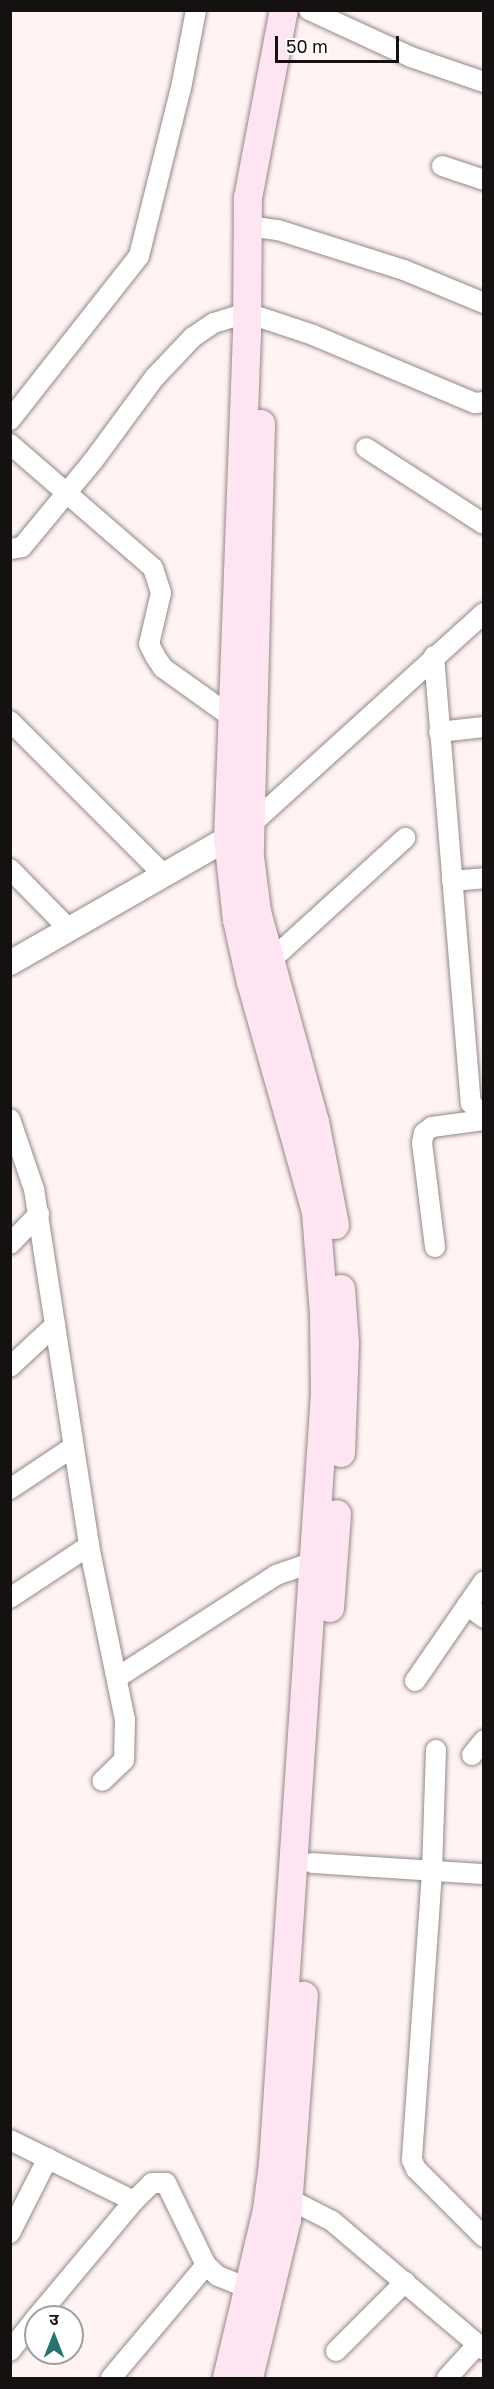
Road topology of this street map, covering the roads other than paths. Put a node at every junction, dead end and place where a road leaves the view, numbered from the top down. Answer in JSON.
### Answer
{"nodes":[{"id":1,"x":196,"y":10,"type":"edge"},
{"id":2,"x":284,"y":10,"type":"edge"},
{"id":3,"x":300,"y":10,"type":"edge"},
{"id":4,"x":309,"y":10,"type":"edge"},
{"id":5,"x":483,"y":81,"type":"edge"},
{"id":6,"x":267,"y":105,"type":"junction"},
{"id":7,"x":442,"y":166,"type":"dead end"},
{"id":8,"x":483,"y":180,"type":"edge"},
{"id":9,"x":248,"y":226,"type":"junction"},
{"id":10,"x":483,"y":303,"type":"edge"},
{"id":11,"x":247,"y":324,"type":"junction"},
{"id":12,"x":483,"y":402,"type":"edge"},
{"id":13,"x":10,"y":420,"type":"edge"},
{"id":14,"x":10,"y":444,"type":"edge"},
{"id":15,"x":366,"y":448,"type":"dead end"},
{"id":16,"x":67,"y":491,"type":"junction"},
{"id":17,"x":483,"y":524,"type":"edge"},
{"id":18,"x":10,"y":549,"type":"edge"},
{"id":19,"x":483,"y":613,"type":"edge"},
{"id":20,"x":434,"y":656,"type":"junction"},
{"id":21,"x":233,"y":718,"type":"junction"},
{"id":22,"x":10,"y":721,"type":"edge"},
{"id":23,"x":483,"y":727,"type":"edge"},
{"id":24,"x":439,"y":732,"type":"junction"},
{"id":25,"x":238,"y":833,"type":"junction"},
{"id":26,"x":405,"y":838,"type":"dead end"},
{"id":27,"x":10,"y":869,"type":"edge"},
{"id":28,"x":164,"y":875,"type":"junction"},
{"id":29,"x":483,"y":878,"type":"edge"},
{"id":30,"x":453,"y":881,"type":"junction"},
{"id":31,"x":68,"y":928,"type":"junction"},
{"id":32,"x":270,"y":961,"type":"junction"},
{"id":33,"x":10,"y":963,"type":"edge"},
{"id":34,"x":10,"y":1119,"type":"edge"},
{"id":35,"x":483,"y":1119,"type":"edge"},
{"id":36,"x":39,"y":1214,"type":"junction"},
{"id":37,"x":10,"y":1244,"type":"edge"},
{"id":38,"x":435,"y":1247,"type":"dead end"},
{"id":39,"x":55,"y":1325,"type":"junction"},
{"id":40,"x":10,"y":1367,"type":"edge"},
{"id":41,"x":73,"y":1447,"type":"junction"},
{"id":42,"x":10,"y":1489,"type":"edge"},
{"id":43,"x":89,"y":1546,"type":"junction"},
{"id":44,"x":325,"y":1558,"type":"junction"},
{"id":45,"x":483,"y":1581,"type":"edge"},
{"id":46,"x":10,"y":1598,"type":"edge"},
{"id":47,"x":467,"y":1605,"type":"junction"},
{"id":48,"x":483,"y":1618,"type":"edge"},
{"id":49,"x":118,"y":1677,"type":"junction"},
{"id":50,"x":415,"y":1681,"type":"dead end"},
{"id":51,"x":436,"y":1750,"type":"dead end"},
{"id":52,"x":102,"y":1781,"type":"dead end"},
{"id":53,"x":312,"y":1863,"type":"junction"},
{"id":54,"x":432,"y":1872,"type":"junction"},
{"id":55,"x":483,"y":1874,"type":"edge"},
{"id":56,"x":10,"y":2140,"type":"edge"},
{"id":57,"x":48,"y":2158,"type":"junction"},
{"id":58,"x":289,"y":2199,"type":"junction"},
{"id":59,"x":134,"y":2201,"type":"junction"},
{"id":60,"x":10,"y":2233,"type":"edge"},
{"id":61,"x":483,"y":2237,"type":"edge"},
{"id":62,"x":206,"y":2265,"type":"junction"},
{"id":63,"x":405,"y":2282,"type":"junction"},
{"id":64,"x":250,"y":2289,"type":"junction"},
{"id":65,"x":47,"y":2305,"type":"edge"},
{"id":66,"x":24,"y":2333,"type":"edge"},
{"id":67,"x":480,"y":2348,"type":"edge"},
{"id":68,"x":10,"y":2351,"type":"edge"},
{"id":69,"x":336,"y":2351,"type":"dead end"},
{"id":70,"x":111,"y":2379,"type":"edge"},
{"id":71,"x":227,"y":2379,"type":"edge"},
{"id":72,"x":249,"y":2379,"type":"edge"},
{"id":73,"x":447,"y":2379,"type":"edge"}],
"edges":[{"from":1,"to":13,"type":"street"},
{"from":2,"to":6,"type":"main road"},
{"from":3,"to":6,"type":"main road"},
{"from":4,"to":5,"type":"street"},
{"from":6,"to":9,"type":"main road"},
{"from":7,"to":8,"type":"street"},
{"from":9,"to":10,"type":"street"},
{"from":9,"to":11,"type":"main road"},
{"from":11,"to":12,"type":"street"},
{"from":11,"to":16,"type":"street"},
{"from":11,"to":21,"type":"main road"},
{"from":11,"to":25,"type":"main road"},
{"from":14,"to":16,"type":"street"},
{"from":15,"to":17,"type":"street"},
{"from":16,"to":18,"type":"street"},
{"from":16,"to":21,"type":"street"},
{"from":19,"to":20,"type":"street"},
{"from":20,"to":24,"type":"street"},
{"from":20,"to":25,"type":"street"},
{"from":21,"to":25,"type":"main road"},
{"from":22,"to":28,"type":"street"},
{"from":23,"to":24,"type":"street"},
{"from":24,"to":30,"type":"street"},
{"from":25,"to":28,"type":"street"},
{"from":25,"to":32,"type":"main road"},
{"from":25,"to":44,"type":"main road"},
{"from":26,"to":32,"type":"street"},
{"from":27,"to":31,"type":"street"},
{"from":28,"to":31,"type":"street"},
{"from":29,"to":30,"type":"street"},
{"from":30,"to":35,"type":"street"},
{"from":31,"to":33,"type":"street"},
{"from":32,"to":44,"type":"main road"},
{"from":34,"to":36,"type":"street"},
{"from":35,"to":38,"type":"street"},
{"from":36,"to":37,"type":"street"},
{"from":36,"to":39,"type":"street"},
{"from":39,"to":40,"type":"street"},
{"from":39,"to":41,"type":"street"},
{"from":41,"to":42,"type":"street"},
{"from":41,"to":43,"type":"street"},
{"from":43,"to":46,"type":"street"},
{"from":43,"to":49,"type":"street"},
{"from":44,"to":49,"type":"street"},
{"from":44,"to":53,"type":"main road"},
{"from":44,"to":64,"type":"main road"},
{"from":45,"to":47,"type":"street"},
{"from":47,"to":48,"type":"street"},
{"from":47,"to":50,"type":"street"},
{"from":49,"to":52,"type":"street"},
{"from":51,"to":54,"type":"street"},
{"from":53,"to":54,"type":"street"},
{"from":53,"to":58,"type":"main road"},
{"from":54,"to":55,"type":"street"},
{"from":54,"to":61,"type":"street"},
{"from":56,"to":57,"type":"street"},
{"from":57,"to":59,"type":"street"},
{"from":57,"to":60,"type":"street"},
{"from":58,"to":63,"type":"street"},
{"from":58,"to":72,"type":"main road"},
{"from":59,"to":62,"type":"street"},
{"from":59,"to":65,"type":"street"},
{"from":62,"to":64,"type":"street"},
{"from":62,"to":70,"type":"street"},
{"from":63,"to":67,"type":"street"},
{"from":63,"to":69,"type":"street"},
{"from":64,"to":71,"type":"main road"},
{"from":66,"to":68,"type":"street"},
{"from":67,"to":73,"type":"street"}]}
